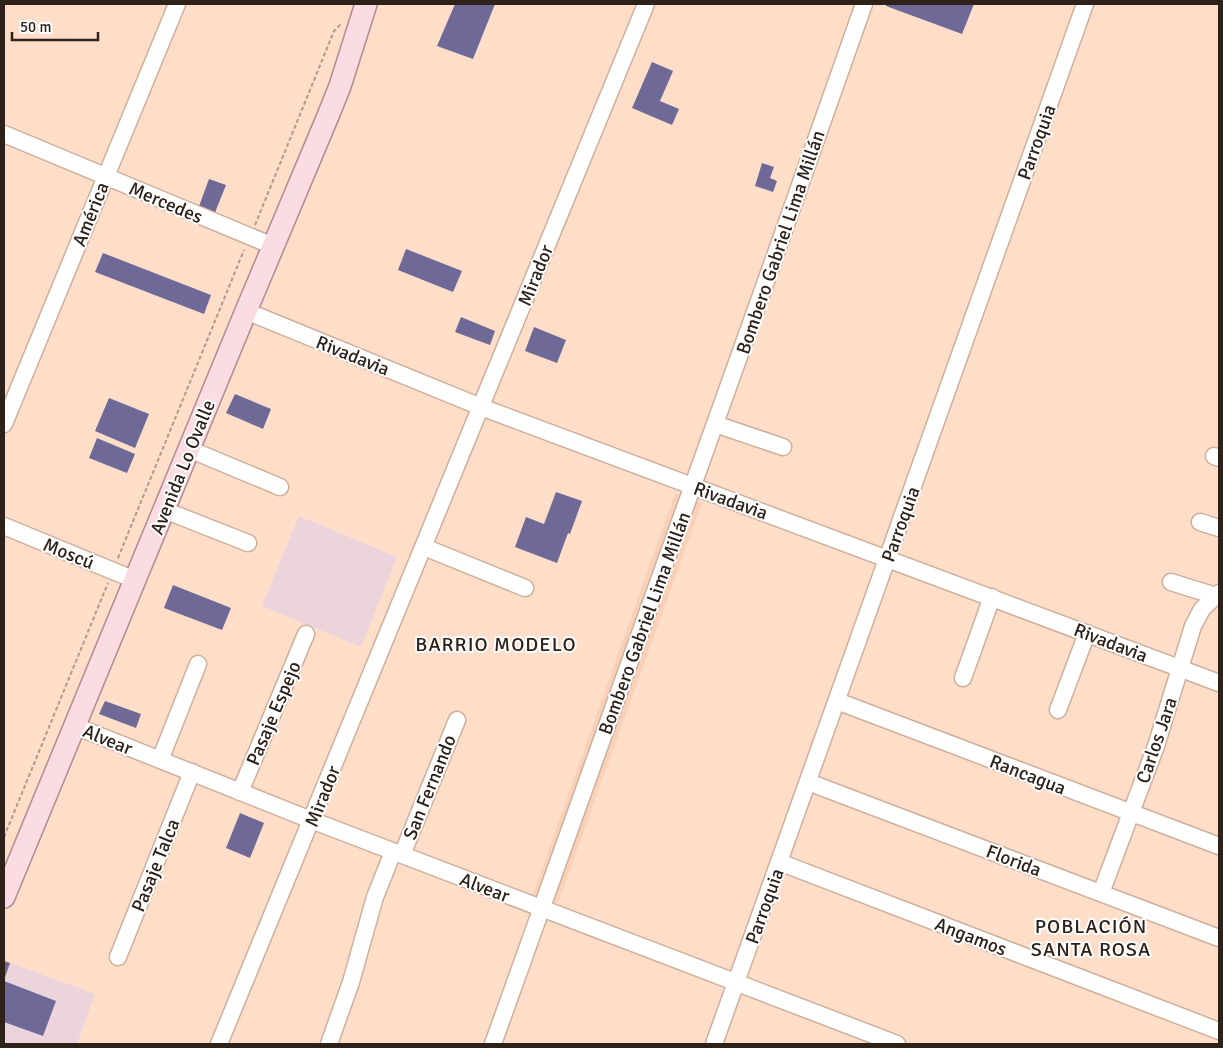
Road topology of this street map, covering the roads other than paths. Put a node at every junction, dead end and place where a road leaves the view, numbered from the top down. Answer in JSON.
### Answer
{"nodes":[{"id":1,"x":177,"y":4,"type":"edge"},
{"id":2,"x":358,"y":4,"type":"edge"},
{"id":3,"x":366,"y":4,"type":"edge"},
{"id":4,"x":646,"y":4,"type":"edge"},
{"id":5,"x":864,"y":4,"type":"edge"},
{"id":6,"x":1085,"y":4,"type":"edge"},
{"id":7,"x":356,"y":36,"type":"junction"},
{"id":8,"x":4,"y":134,"type":"edge"},
{"id":9,"x":106,"y":176,"type":"junction"},
{"id":10,"x":273,"y":246,"type":"junction"},
{"id":11,"x":246,"y":311,"type":"junction"},
{"id":12,"x":481,"y":407,"type":"junction"},
{"id":13,"x":4,"y":424,"type":"edge"},
{"id":14,"x":715,"y":424,"type":"junction"},
{"id":15,"x":783,"y":447,"type":"dead end"},
{"id":16,"x":189,"y":449,"type":"junction"},
{"id":17,"x":693,"y":486,"type":"junction"},
{"id":18,"x":280,"y":487,"type":"dead end"},
{"id":19,"x":164,"y":510,"type":"junction"},
{"id":20,"x":1200,"y":522,"type":"dead end"},
{"id":21,"x":4,"y":526,"type":"edge"},
{"id":22,"x":1219,"y":528,"type":"edge"},
{"id":23,"x":248,"y":543,"type":"dead end"},
{"id":24,"x":424,"y":547,"type":"junction"},
{"id":25,"x":888,"y":558,"type":"junction"},
{"id":26,"x":135,"y":580,"type":"junction"},
{"id":27,"x":1172,"y":582,"type":"dead end"},
{"id":28,"x":525,"y":588,"type":"dead end"},
{"id":29,"x":1218,"y":595,"type":"edge"},
{"id":30,"x":992,"y":597,"type":"junction"},
{"id":31,"x":1087,"y":633,"type":"junction"},
{"id":32,"x":306,"y":634,"type":"dead end"},
{"id":33,"x":198,"y":664,"type":"dead end"},
{"id":34,"x":1180,"y":668,"type":"junction"},
{"id":35,"x":963,"y":678,"type":"dead end"},
{"id":36,"x":1219,"y":683,"type":"edge"},
{"id":37,"x":836,"y":701,"type":"junction"},
{"id":38,"x":1058,"y":710,"type":"dead end"},
{"id":39,"x":457,"y":720,"type":"dead end"},
{"id":40,"x":75,"y":726,"type":"junction"},
{"id":41,"x":160,"y":760,"type":"junction"},
{"id":42,"x":192,"y":772,"type":"junction"},
{"id":43,"x":808,"y":782,"type":"junction"},
{"id":44,"x":240,"y":792,"type":"junction"},
{"id":45,"x":1131,"y":813,"type":"junction"},
{"id":46,"x":312,"y":820,"type":"junction"},
{"id":47,"x":1219,"y":846,"type":"edge"},
{"id":48,"x":397,"y":853,"type":"junction"},
{"id":49,"x":779,"y":862,"type":"junction"},
{"id":50,"x":1101,"y":893,"type":"junction"},
{"id":51,"x":4,"y":897,"type":"edge"},
{"id":52,"x":542,"y":908,"type":"junction"},
{"id":53,"x":1219,"y":938,"type":"edge"},
{"id":54,"x":118,"y":957,"type":"dead end"},
{"id":55,"x":736,"y":983,"type":"junction"},
{"id":56,"x":1219,"y":1031,"type":"edge"},
{"id":57,"x":219,"y":1044,"type":"edge"},
{"id":58,"x":330,"y":1044,"type":"edge"},
{"id":59,"x":493,"y":1044,"type":"edge"},
{"id":60,"x":714,"y":1044,"type":"edge"},
{"id":61,"x":898,"y":1044,"type":"edge"}],
"edges":[{"from":1,"to":9,"type":"street","name":"América"},
{"from":2,"to":7,"type":"main road","name":"Avenida Lo Ovalle"},
{"from":3,"to":7,"type":"main road","name":"Avenida Lo Ovalle"},
{"from":4,"to":12,"type":"street","name":"Mirador"},
{"from":5,"to":14,"type":"street","name":"Bombero Gabriel Lima Millán"},
{"from":6,"to":25,"type":"street","name":"Parroquia"},
{"from":7,"to":10,"type":"main road","name":"Avenida Lo Ovalle"},
{"from":8,"to":9,"type":"street","name":"Mercedes"},
{"from":9,"to":10,"type":"street","name":"Mercedes"},
{"from":9,"to":13,"type":"street","name":"América"},
{"from":10,"to":11,"type":"main road","name":"Avenida Lo Ovalle"},
{"from":11,"to":12,"type":"street","name":"Rivadavia"},
{"from":11,"to":16,"type":"main road","name":"Avenida Lo Ovalle"},
{"from":12,"to":17,"type":"street","name":"Rivadavia"},
{"from":12,"to":24,"type":"street","name":"Mirador"},
{"from":14,"to":15,"type":"street"},
{"from":14,"to":17,"type":"street","name":"Bombero Gabriel Lima Millán"},
{"from":16,"to":18,"type":"street"},
{"from":16,"to":19,"type":"main road","name":"Avenida Lo Ovalle"},
{"from":17,"to":25,"type":"street","name":"Rivadavia"},
{"from":17,"to":52,"type":"street","name":"Bombero Gabriel Lima Millán"},
{"from":19,"to":23,"type":"street"},
{"from":19,"to":26,"type":"main road","name":"Avenida Lo Ovalle"},
{"from":20,"to":22,"type":"street"},
{"from":21,"to":26,"type":"street","name":"Moscú"},
{"from":24,"to":28,"type":"street"},
{"from":24,"to":46,"type":"street","name":"Mirador"},
{"from":25,"to":30,"type":"street","name":"Rivadavia"},
{"from":25,"to":37,"type":"street","name":"Parroquia"},
{"from":26,"to":40,"type":"main road","name":"Avenida Lo Ovalle"},
{"from":27,"to":29,"type":"street"},
{"from":29,"to":34,"type":"street","name":"Carlos Jara"},
{"from":30,"to":31,"type":"street","name":"Rivadavia"},
{"from":30,"to":35,"type":"street"},
{"from":31,"to":34,"type":"street","name":"Rivadavia"},
{"from":31,"to":38,"type":"street"},
{"from":32,"to":44,"type":"street","name":"Pasaje Espejo"},
{"from":33,"to":41,"type":"street"},
{"from":34,"to":36,"type":"street","name":"Rivadavia"},
{"from":34,"to":45,"type":"street","name":"Carlos Jara"},
{"from":37,"to":43,"type":"street","name":"Parroquia"},
{"from":37,"to":45,"type":"street","name":"Rancagua"},
{"from":39,"to":48,"type":"street","name":"San Fernando"},
{"from":40,"to":41,"type":"street","name":"Alvear"},
{"from":40,"to":51,"type":"main road","name":"Avenida Lo Ovalle"},
{"from":41,"to":42,"type":"street","name":"Alvear"},
{"from":42,"to":44,"type":"street","name":"Alvear"},
{"from":42,"to":54,"type":"street","name":"Pasaje Talca"},
{"from":43,"to":49,"type":"street","name":"Parroquia"},
{"from":43,"to":50,"type":"street","name":"Florida"},
{"from":44,"to":46,"type":"street","name":"Alvear"},
{"from":45,"to":47,"type":"street","name":"Rancagua"},
{"from":45,"to":50,"type":"street","name":"Carlos Jara"},
{"from":46,"to":48,"type":"street","name":"Alvear"},
{"from":46,"to":57,"type":"street","name":"Mirador"},
{"from":48,"to":52,"type":"street","name":"Alvear"},
{"from":48,"to":58,"type":"street","name":"San Fernando"},
{"from":49,"to":55,"type":"street","name":"Parroquia"},
{"from":49,"to":56,"type":"street","name":"Angamos"},
{"from":50,"to":53,"type":"street","name":"Florida"},
{"from":52,"to":55,"type":"street","name":"Alvear"},
{"from":52,"to":59,"type":"street","name":"Bombero Gabriel Lima Millán"},
{"from":55,"to":60,"type":"street","name":"Parroquia"},
{"from":55,"to":61,"type":"street","name":"Alvear"}]}
